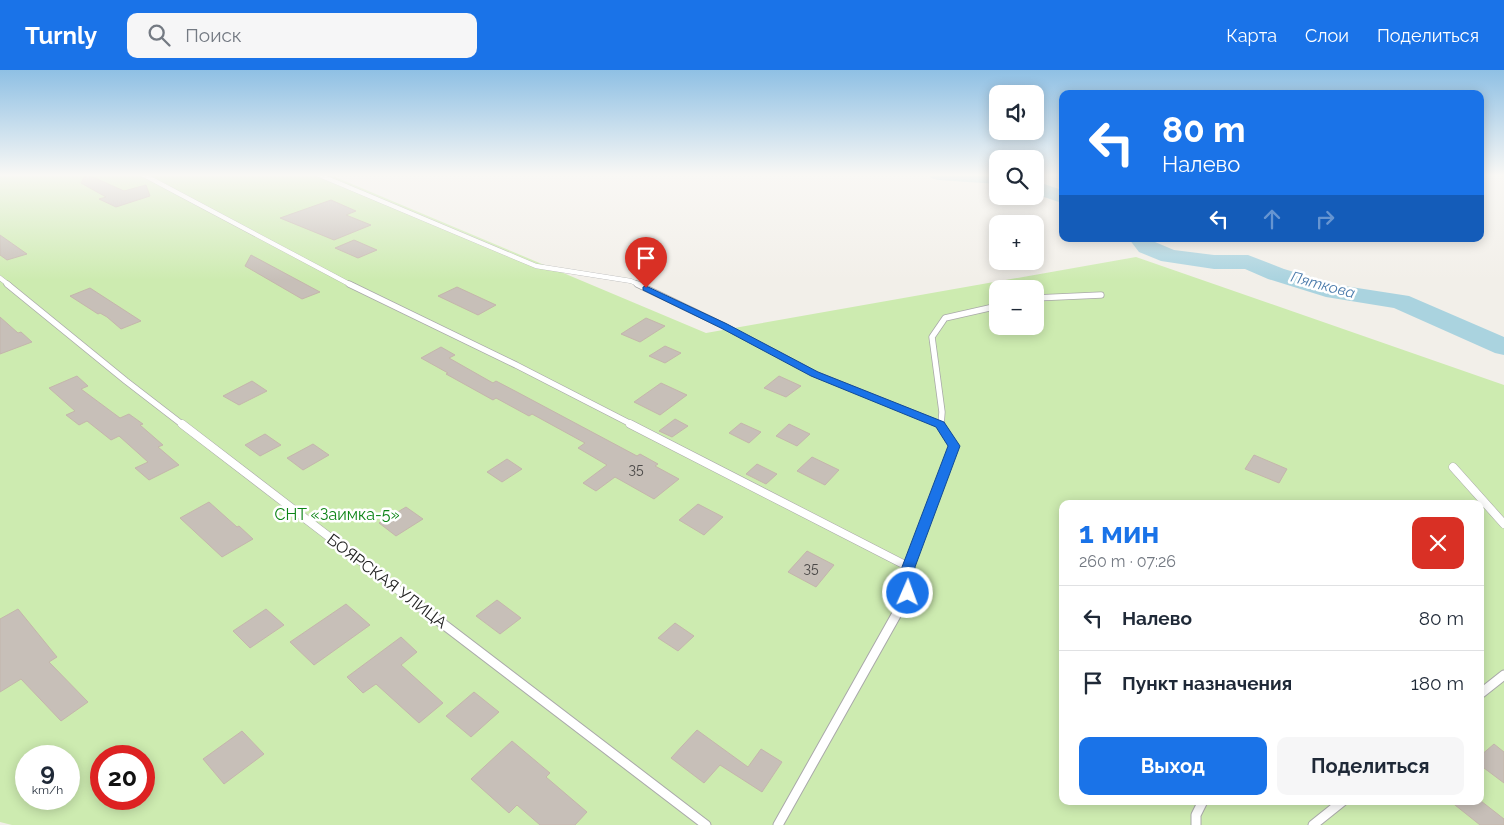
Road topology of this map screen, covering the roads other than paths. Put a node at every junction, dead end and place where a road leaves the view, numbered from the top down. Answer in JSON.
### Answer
{"nodes":[{"id":1,"x":208,"y":209,"type":"edge"},
{"id":2,"x":401,"y":209,"type":"edge"},
{"id":3,"x":0,"y":278,"type":"edge"},
{"id":4,"x":1101,"y":295,"type":"dead end"},
{"id":5,"x":1044,"y":298,"type":"edge"},
{"id":6,"x":989,"y":308,"type":"edge"},
{"id":7,"x":940,"y":424,"type":"junction"},
{"id":8,"x":1453,"y":467,"type":"dead end"},
{"id":9,"x":1483,"y":500,"type":"edge"},
{"id":10,"x":1484,"y":502,"type":"edge"},
{"id":11,"x":1504,"y":524,"type":"edge"},
{"id":12,"x":909,"y":567,"type":"junction"},
{"id":13,"x":1504,"y":675,"type":"edge"},
{"id":14,"x":1484,"y":691,"type":"edge"},
{"id":15,"x":1200,"y":805,"type":"edge"},
{"id":16,"x":1338,"y":805,"type":"edge"},
{"id":17,"x":706,"y":825,"type":"edge"},
{"id":18,"x":778,"y":825,"type":"edge"},
{"id":19,"x":1196,"y":825,"type":"edge"},
{"id":20,"x":1313,"y":825,"type":"edge"}],
"edges":[{"from":1,"to":12,"type":"lane"},
{"from":2,"to":7,"type":"lane"},
{"from":3,"to":17,"type":"lane","name":"БОЯРСКАЯ УЛИЦА"},
{"from":4,"to":5,"type":"lane"},
{"from":6,"to":7,"type":"lane"},
{"from":7,"to":12,"type":"lane"},
{"from":8,"to":9,"type":"lane"},
{"from":10,"to":11,"type":"lane"},
{"from":12,"to":18,"type":"lane"},
{"from":13,"to":14,"type":"lane"},
{"from":15,"to":19,"type":"lane"},
{"from":16,"to":20,"type":"lane"}]}
